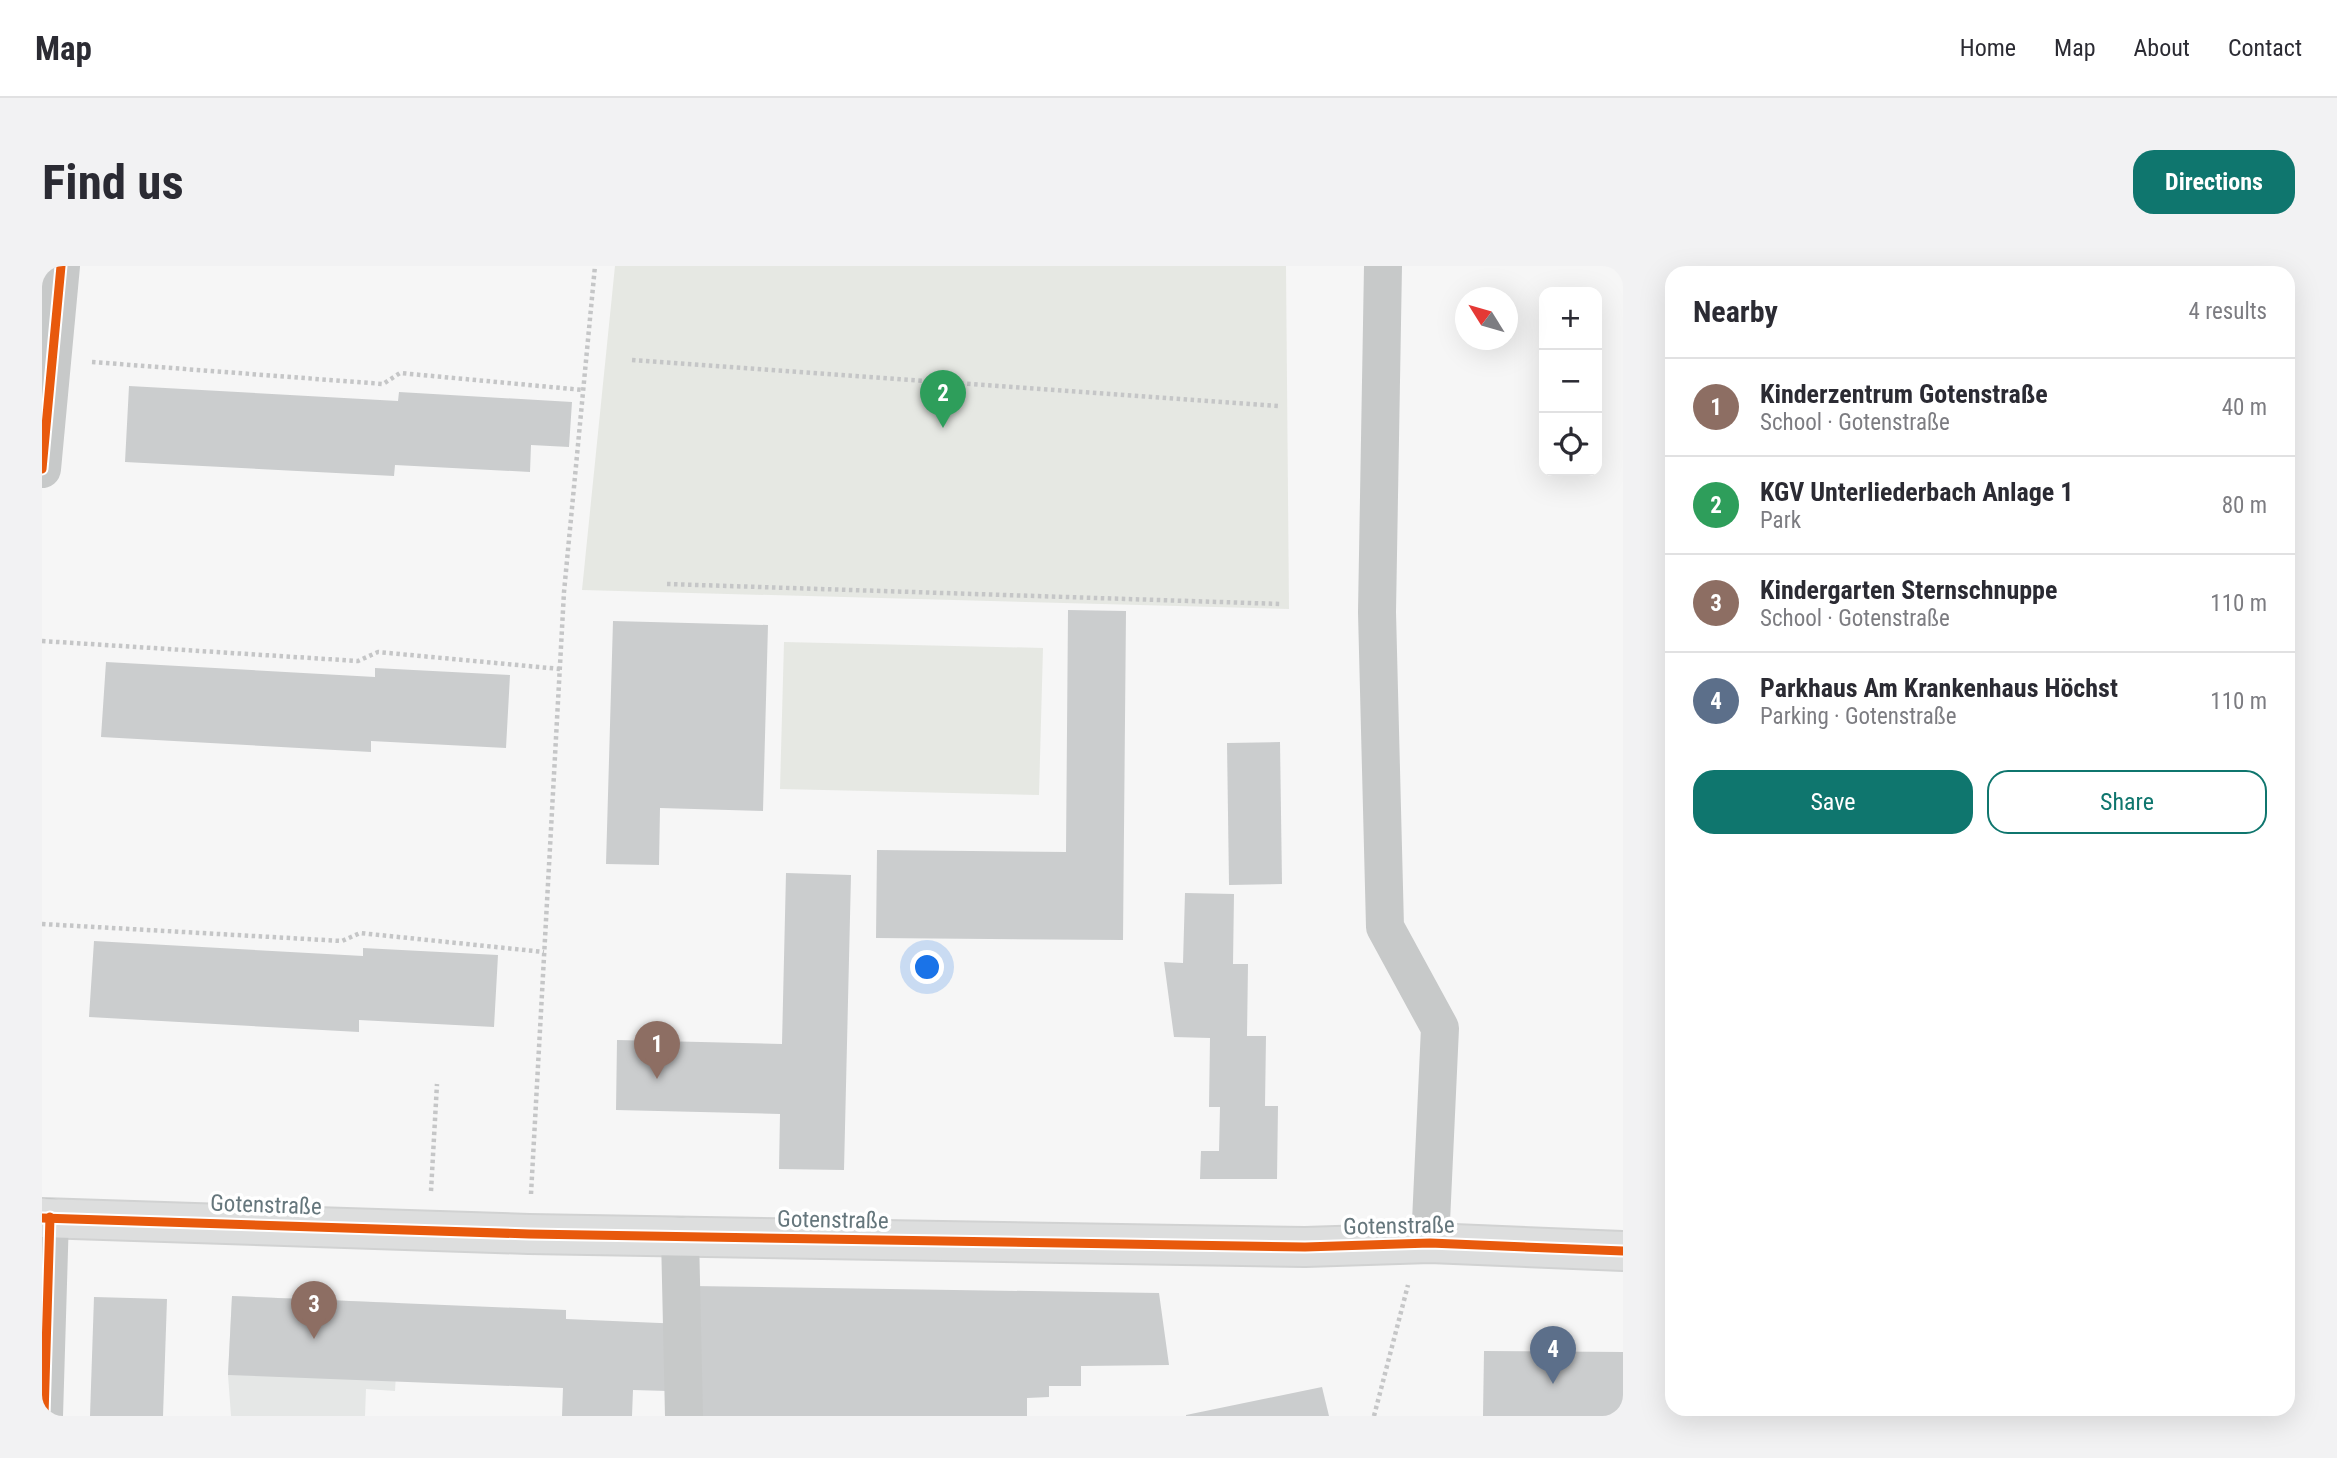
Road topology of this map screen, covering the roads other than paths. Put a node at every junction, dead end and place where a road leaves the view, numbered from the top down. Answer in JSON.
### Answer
{"nodes":[{"id":1,"x":61,"y":266,"type":"edge"},
{"id":2,"x":1383,"y":266,"type":"edge"},
{"id":3,"x":42,"y":469,"type":"edge"},
{"id":4,"x":46,"y":1217,"type":"edge"},
{"id":5,"x":680,"y":1236,"type":"junction"},
{"id":6,"x":1430,"y":1242,"type":"junction"},
{"id":7,"x":1619,"y":1245,"type":"edge"},
{"id":8,"x":44,"y":1416,"type":"edge"},
{"id":9,"x":684,"y":1416,"type":"edge"}],
"edges":[{"from":1,"to":3,"type":"street"},
{"from":2,"to":6,"type":"street"},
{"from":4,"to":5,"type":"main road","name":"Gotenstraße"},
{"from":4,"to":8,"type":"street"},
{"from":5,"to":6,"type":"main road","name":"Gotenstraße"},
{"from":5,"to":9,"type":"street"},
{"from":6,"to":7,"type":"main road","name":"Gotenstraße"}]}
